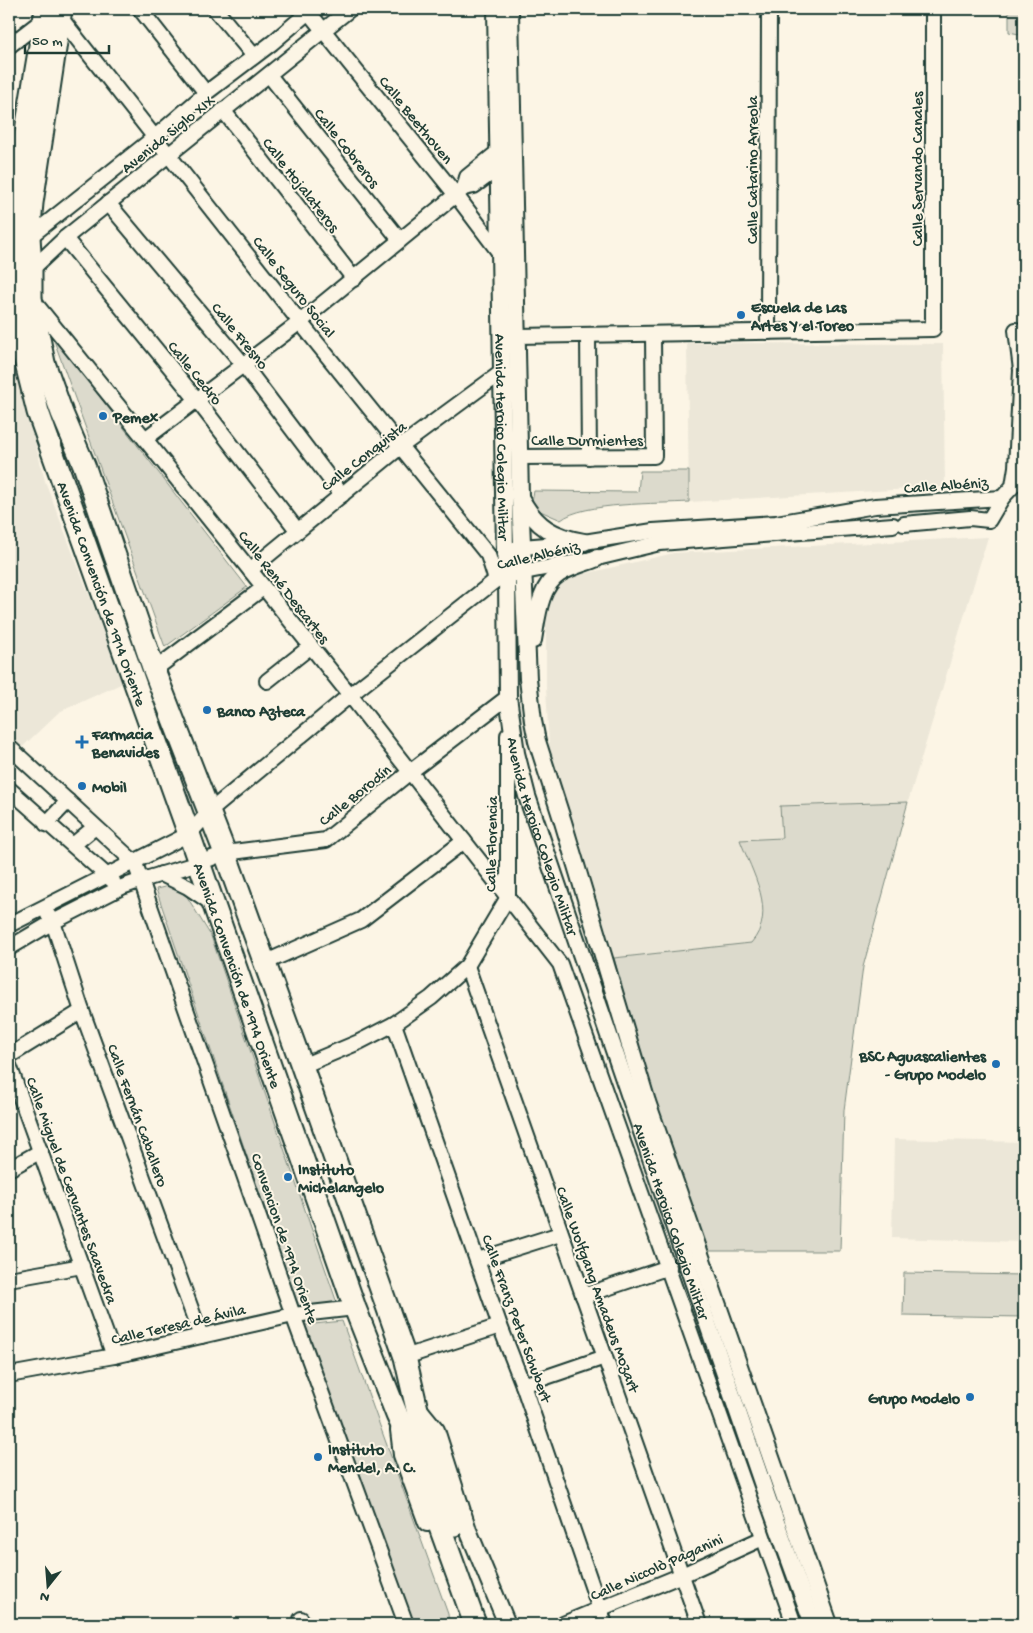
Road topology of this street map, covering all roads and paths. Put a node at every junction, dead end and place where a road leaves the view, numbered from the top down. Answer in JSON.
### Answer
{"nodes":[{"id":1,"x":140,"y":9,"type":"edge"},
{"id":2,"x":215,"y":9,"type":"edge"},
{"id":3,"x":350,"y":9,"type":"edge"},
{"id":4,"x":496,"y":9,"type":"edge"},
{"id":5,"x":510,"y":9,"type":"edge"},
{"id":6,"x":768,"y":9,"type":"edge"},
{"id":7,"x":933,"y":9,"type":"edge"},
{"id":8,"x":308,"y":10,"type":"edge"},
{"id":9,"x":50,"y":12,"type":"edge"},
{"id":10,"x":324,"y":30,"type":"junction"},
{"id":11,"x":9,"y":46,"type":"edge"},
{"id":12,"x":254,"y":56,"type":"junction"},
{"id":13,"x":269,"y":75,"type":"junction"},
{"id":14,"x":206,"y":93,"type":"junction"},
{"id":15,"x":223,"y":110,"type":"junction"},
{"id":16,"x":155,"y":137,"type":"junction"},
{"id":17,"x":506,"y":154,"type":"junction"},
{"id":18,"x":169,"y":155,"type":"junction"},
{"id":19,"x":460,"y":191,"type":"junction"},
{"id":20,"x":108,"y":202,"type":"junction"},
{"id":21,"x":29,"y":236,"type":"junction"},
{"id":22,"x":65,"y":238,"type":"junction"},
{"id":23,"x":400,"y":240,"type":"junction"},
{"id":24,"x":499,"y":252,"type":"junction"},
{"id":25,"x":11,"y":261,"type":"edge"},
{"id":26,"x":31,"y":270,"type":"junction"},
{"id":27,"x":354,"y":279,"type":"junction"},
{"id":28,"x":11,"y":288,"type":"edge"},
{"id":29,"x":31,"y":298,"type":"junction"},
{"id":30,"x":12,"y":311,"type":"edge"},
{"id":31,"x":300,"y":322,"type":"junction"},
{"id":32,"x":1016,"y":330,"type":"dead end"},
{"id":33,"x":768,"y":332,"type":"junction"},
{"id":34,"x":653,"y":334,"type":"junction"},
{"id":35,"x":588,"y":335,"type":"junction"},
{"id":36,"x":517,"y":336,"type":"junction"},
{"id":37,"x":243,"y":364,"type":"junction"},
{"id":38,"x":502,"y":372,"type":"junction"},
{"id":39,"x":197,"y":400,"type":"junction"},
{"id":40,"x":146,"y":438,"type":"junction"},
{"id":41,"x":400,"y":447,"type":"junction"},
{"id":42,"x":520,"y":457,"type":"junction"},
{"id":43,"x":590,"y":457,"type":"junction"},
{"id":44,"x":342,"y":495,"type":"junction"},
{"id":45,"x":520,"y":497,"type":"junction"},
{"id":46,"x":1002,"y":498,"type":"junction"},
{"id":47,"x":959,"y":501,"type":"junction"},
{"id":48,"x":875,"y":506,"type":"junction"},
{"id":49,"x":961,"y":519,"type":"junction"},
{"id":50,"x":877,"y":526,"type":"junction"},
{"id":51,"x":297,"y":530,"type":"junction"},
{"id":52,"x":584,"y":542,"type":"junction"},
{"id":53,"x":522,"y":547,"type":"junction"},
{"id":54,"x":505,"y":552,"type":"junction"},
{"id":55,"x":598,"y":558,"type":"junction"},
{"id":56,"x":250,"y":570,"type":"junction"},
{"id":57,"x":524,"y":572,"type":"junction"},
{"id":58,"x":502,"y":578,"type":"junction"},
{"id":59,"x":263,"y":588,"type":"junction"},
{"id":60,"x":310,"y":647,"type":"junction"},
{"id":61,"x":527,"y":667,"type":"junction"},
{"id":62,"x":154,"y":670,"type":"junction"},
{"id":63,"x":266,"y":681,"type":"dead end"},
{"id":64,"x":350,"y":695,"type":"junction"},
{"id":65,"x":508,"y":697,"type":"junction"},
{"id":66,"x":9,"y":747,"type":"edge"},
{"id":67,"x":410,"y":772,"type":"junction"},
{"id":68,"x":9,"y":789,"type":"edge"},
{"id":69,"x":68,"y":801,"type":"junction"},
{"id":70,"x":209,"y":812,"type":"junction"},
{"id":71,"x":46,"y":824,"type":"junction"},
{"id":72,"x":95,"y":827,"type":"junction"},
{"id":73,"x":189,"y":834,"type":"junction"},
{"id":74,"x":464,"y":841,"type":"junction"},
{"id":75,"x":73,"y":846,"type":"junction"},
{"id":76,"x":225,"y":853,"type":"junction"},
{"id":77,"x":135,"y":863,"type":"junction"},
{"id":78,"x":199,"y":863,"type":"junction"},
{"id":79,"x":161,"y":874,"type":"junction"},
{"id":80,"x":106,"y":876,"type":"junction"},
{"id":81,"x":142,"y":880,"type":"junction"},
{"id":82,"x":122,"y":888,"type":"junction"},
{"id":83,"x":508,"y":897,"type":"junction"},
{"id":84,"x":213,"y":904,"type":"junction"},
{"id":85,"x":42,"y":907,"type":"junction"},
{"id":86,"x":52,"y":922,"type":"junction"},
{"id":87,"x":9,"y":924,"type":"edge"},
{"id":88,"x":9,"y":948,"type":"edge"},
{"id":89,"x":264,"y":963,"type":"junction"},
{"id":90,"x":467,"y":966,"type":"junction"},
{"id":91,"x":82,"y":1011,"type":"junction"},
{"id":92,"x":394,"y":1024,"type":"junction"},
{"id":93,"x":9,"y":1056,"type":"edge"},
{"id":94,"x":9,"y":1065,"type":"edge"},
{"id":95,"x":302,"y":1066,"type":"junction"},
{"id":96,"x":41,"y":1151,"type":"junction"},
{"id":97,"x":9,"y":1168,"type":"edge"},
{"id":98,"x":560,"y":1234,"type":"junction"},
{"id":99,"x":478,"y":1260,"type":"junction"},
{"id":100,"x":82,"y":1266,"type":"junction"},
{"id":101,"x":668,"y":1266,"type":"junction"},
{"id":102,"x":9,"y":1278,"type":"edge"},
{"id":103,"x":583,"y":1296,"type":"junction"},
{"id":104,"x":355,"y":1308,"type":"junction"},
{"id":105,"x":294,"y":1315,"type":"junction"},
{"id":106,"x":500,"y":1326,"type":"junction"},
{"id":107,"x":201,"y":1336,"type":"junction"},
{"id":108,"x":114,"y":1356,"type":"junction"},
{"id":109,"x":405,"y":1357,"type":"junction"},
{"id":110,"x":605,"y":1357,"type":"junction"},
{"id":111,"x":9,"y":1375,"type":"edge"},
{"id":112,"x":524,"y":1384,"type":"junction"},
{"id":113,"x":415,"y":1405,"type":"junction"},
{"id":114,"x":397,"y":1415,"type":"junction"},
{"id":115,"x":415,"y":1435,"type":"junction"},
{"id":116,"x":763,"y":1538,"type":"junction"},
{"id":117,"x":682,"y":1575,"type":"junction"},
{"id":118,"x":600,"y":1610,"type":"junction"},
{"id":119,"x":499,"y":1620,"type":"edge"},
{"id":120,"x":406,"y":1624,"type":"edge"},
{"id":121,"x":468,"y":1624,"type":"edge"},
{"id":122,"x":520,"y":1624,"type":"edge"},
{"id":123,"x":564,"y":1624,"type":"edge"},
{"id":124,"x":606,"y":1624,"type":"edge"},
{"id":125,"x":699,"y":1624,"type":"edge"},
{"id":126,"x":794,"y":1624,"type":"edge"},
{"id":127,"x":813,"y":1624,"type":"edge"},
{"id":128,"x":829,"y":1624,"type":"edge"}],
"edges":[{"from":1,"to":14,"type":"street"},
{"from":2,"to":12,"type":"street"},
{"from":3,"to":10,"type":"street","name":"Avenida Siglo XIX"},
{"from":4,"to":17,"type":"street","name":"Avenida Heroico Colegio Militar"},
{"from":5,"to":17,"type":"street","name":"Avenida Heroico Colegio Militar"},
{"from":6,"to":33,"type":"street","name":"Calle Catarino Arreola"},
{"from":7,"to":33,"type":"street","name":"Calle Servando Canales"},
{"from":8,"to":10,"type":"street","name":"Calle Beethoven"},
{"from":8,"to":12,"type":"street","name":"Avenida Siglo XIX"},
{"from":9,"to":11,"type":"street"},
{"from":9,"to":16,"type":"street","name":"Calle Seguro Social"},
{"from":9,"to":21,"type":"main road","name":"Avenida Convención de 1914 Oriente"},
{"from":9,"to":25,"type":"main road","name":"Avenida Convención de 1914 Oriente"},
{"from":10,"to":13,"type":"street","name":"Avenida Siglo XIX"},
{"from":10,"to":19,"type":"street","name":"Calle Beethoven"},
{"from":12,"to":14,"type":"street","name":"Avenida Siglo XIX"},
{"from":13,"to":15,"type":"street","name":"Avenida Siglo XIX"},
{"from":13,"to":23,"type":"street","name":"Calle Cobreros"},
{"from":14,"to":16,"type":"street","name":"Avenida Siglo XIX"},
{"from":15,"to":18,"type":"street","name":"Avenida Siglo XIX"},
{"from":15,"to":27,"type":"street","name":"Calle Hojalateros"},
{"from":16,"to":18,"type":"street","name":"Calle Seguro Social"},
{"from":16,"to":21,"type":"street","name":"Avenida Siglo XIX"},
{"from":17,"to":19,"type":"street"},
{"from":17,"to":24,"type":"street","name":"Avenida Heroico Colegio Militar"},
{"from":17,"to":36,"type":"street","name":"Avenida Heroico Colegio Militar"},
{"from":18,"to":20,"type":"street","name":"Avenida Siglo XIX"},
{"from":18,"to":31,"type":"street","name":"Calle Seguro Social"},
{"from":19,"to":23,"type":"street"},
{"from":19,"to":24,"type":"street","name":"Calle Beethoven"},
{"from":20,"to":22,"type":"street","name":"Avenida Siglo XIX"},
{"from":20,"to":37,"type":"street","name":"Calle Fresno"},
{"from":21,"to":25,"type":"street","name":"Avenida Siglo XIX"},
{"from":21,"to":26,"type":"main road","name":"Avenida Convención de 1914 Oriente"},
{"from":22,"to":26,"type":"street","name":"Avenida Siglo XIX"},
{"from":22,"to":39,"type":"street","name":"Calle Cedro"},
{"from":23,"to":27,"type":"street"},
{"from":24,"to":38,"type":"street","name":"Avenida Heroico Colegio Militar"},
{"from":25,"to":28,"type":"main road","name":"Avenida Convención de 1914 Oriente"},
{"from":26,"to":28,"type":"street","name":"Avenida Siglo XIX"},
{"from":26,"to":29,"type":"main road","name":"Avenida Convención de 1914 Oriente"},
{"from":27,"to":31,"type":"street"},
{"from":28,"to":30,"type":"main road","name":"Avenida Convención de 1914 Oriente"},
{"from":29,"to":40,"type":"street","name":"Calle René Descartes"},
{"from":29,"to":62,"type":"main road","name":"Avenida Convención de 1914 Oriente"},
{"from":30,"to":73,"type":"main road","name":"Avenida Convención de 1914 Oriente"},
{"from":31,"to":37,"type":"street"},
{"from":31,"to":41,"type":"street","name":"Calle Seguro Social"},
{"from":32,"to":46,"type":"street"},
{"from":33,"to":34,"type":"street"},
{"from":34,"to":35,"type":"street"},
{"from":34,"to":43,"type":"street","name":"Calle Durmientes"},
{"from":35,"to":36,"type":"street"},
{"from":35,"to":43,"type":"street"},
{"from":36,"to":42,"type":"street","name":"Avenida Heroico Colegio Militar"},
{"from":37,"to":39,"type":"street"},
{"from":37,"to":44,"type":"street","name":"Calle Fresno"},
{"from":38,"to":41,"type":"street","name":"Calle Conquista"},
{"from":38,"to":54,"type":"street","name":"Avenida Heroico Colegio Militar"},
{"from":39,"to":40,"type":"street"},
{"from":39,"to":51,"type":"street","name":"Calle Cedro"},
{"from":40,"to":56,"type":"street","name":"Calle René Descartes"},
{"from":41,"to":44,"type":"street","name":"Calle Conquista"},
{"from":41,"to":58,"type":"street","name":"Calle Seguro Social"},
{"from":42,"to":43,"type":"street","name":"Calle Durmientes"},
{"from":42,"to":45,"type":"street","name":"Avenida Heroico Colegio Militar"},
{"from":44,"to":51,"type":"street","name":"Calle Conquista"},
{"from":45,"to":52,"type":"street"},
{"from":45,"to":53,"type":"street","name":"Avenida Heroico Colegio Militar"},
{"from":46,"to":47,"type":"street","name":"Calle Albéniz"},
{"from":46,"to":49,"type":"street","name":"Calle Albéniz"},
{"from":47,"to":48,"type":"street","name":"Calle Albéniz"},
{"from":47,"to":49,"type":"street"},
{"from":48,"to":50,"type":"street"},
{"from":48,"to":52,"type":"street","name":"Calle Albéniz"},
{"from":49,"to":50,"type":"street","name":"Calle Albéniz"},
{"from":50,"to":55,"type":"street","name":"Calle Albéniz"},
{"from":51,"to":56,"type":"street","name":"Calle Conquista"},
{"from":52,"to":53,"type":"street","name":"Calle Albéniz"},
{"from":53,"to":54,"type":"street","name":"Calle Albéniz"},
{"from":53,"to":57,"type":"street","name":"Avenida Heroico Colegio Militar"},
{"from":54,"to":58,"type":"street","name":"Avenida Heroico Colegio Militar"},
{"from":55,"to":57,"type":"street","name":"Calle Albéniz"},
{"from":55,"to":61,"type":"street"},
{"from":56,"to":59,"type":"street","name":"Calle René Descartes"},
{"from":57,"to":58,"type":"street","name":"Calle Albéniz"},
{"from":57,"to":61,"type":"street","name":"Avenida Heroico Colegio Militar"},
{"from":58,"to":64,"type":"street","name":"Calle Albéniz"},
{"from":58,"to":65,"type":"street","name":"Avenida Heroico Colegio Militar"},
{"from":59,"to":60,"type":"street","name":"Calle René Descartes"},
{"from":59,"to":62,"type":"street"},
{"from":60,"to":63,"type":"street"},
{"from":60,"to":64,"type":"street","name":"Calle René Descartes"},
{"from":61,"to":128,"type":"street","name":"Avenida Heroico Colegio Militar"},
{"from":62,"to":70,"type":"main road","name":"Avenida Convención de 1914 Oriente"},
{"from":64,"to":67,"type":"street","name":"Calle René Descartes"},
{"from":64,"to":70,"type":"street","name":"Calle Albéniz"},
{"from":65,"to":67,"type":"street","name":"Calle Borodín"},
{"from":65,"to":83,"type":"street","name":"Calle Florencia"},
{"from":65,"to":127,"type":"street","name":"Avenida Heroico Colegio Militar"},
{"from":66,"to":69,"type":"street"},
{"from":67,"to":74,"type":"street","name":"Calle René Descartes"},
{"from":67,"to":76,"type":"street","name":"Calle Borodín"},
{"from":68,"to":71,"type":"street"},
{"from":69,"to":71,"type":"street"},
{"from":69,"to":72,"type":"street"},
{"from":70,"to":73,"type":"street","name":"Calle Albéniz"},
{"from":70,"to":76,"type":"main road","name":"Avenida Convención de 1914 Oriente"},
{"from":71,"to":75,"type":"street"},
{"from":72,"to":75,"type":"street"},
{"from":72,"to":77,"type":"street"},
{"from":73,"to":77,"type":"street","name":"Calle Albéniz"},
{"from":73,"to":78,"type":"main road","name":"Avenida Convención de 1914 Oriente"},
{"from":74,"to":83,"type":"street","name":"Calle René Descartes"},
{"from":74,"to":89,"type":"street"},
{"from":75,"to":80,"type":"street"},
{"from":76,"to":78,"type":"street","name":"Calle Borodín"},
{"from":76,"to":89,"type":"main road","name":"Avenida Convención de 1914 Oriente"},
{"from":77,"to":80,"type":"street","name":"Calle Albéniz"},
{"from":77,"to":81,"type":"street","name":"Convencion de 1914 Oriente"},
{"from":78,"to":79,"type":"street","name":"Calle Borodín"},
{"from":78,"to":84,"type":"main road","name":"Avenida Convención de 1914 Oriente"},
{"from":79,"to":81,"type":"street","name":"Calle Borodín"},
{"from":79,"to":84,"type":"street"},
{"from":80,"to":82,"type":"street"},
{"from":80,"to":85,"type":"street","name":"Calle Albéniz"},
{"from":81,"to":82,"type":"street","name":"Calle Borodín"},
{"from":81,"to":105,"type":"street","name":"Convencion de 1914 Oriente"},
{"from":82,"to":86,"type":"street","name":"Calle Borodín"},
{"from":83,"to":90,"type":"street","name":"Calle Florencia"},
{"from":83,"to":101,"type":"street","name":"Avenida Heroico Colegio Militar"},
{"from":84,"to":104,"type":"main road","name":"Avenida Convención de 1914 Oriente"},
{"from":85,"to":86,"type":"street","name":"Calle Fernán Caballero"},
{"from":85,"to":87,"type":"street","name":"Calle Albéniz"},
{"from":86,"to":88,"type":"street","name":"Calle Borodín"},
{"from":86,"to":91,"type":"street","name":"Calle Fernán Caballero"},
{"from":89,"to":95,"type":"main road","name":"Avenida Convención de 1914 Oriente"},
{"from":90,"to":92,"type":"street","name":"Calle Florencia"},
{"from":90,"to":98,"type":"street","name":"Calle Wolfgang Amadeus Mozart"},
{"from":91,"to":93,"type":"street"},
{"from":91,"to":107,"type":"street","name":"Calle Fernán Caballero"},
{"from":92,"to":95,"type":"street","name":"Calle Florencia"},
{"from":92,"to":99,"type":"street","name":"Calle Franz Peter Schubert"},
{"from":94,"to":96,"type":"street","name":"Calle Miguel de Cervantes Saavedra"},
{"from":95,"to":109,"type":"main road","name":"Avenida Convención de 1914 Oriente"},
{"from":96,"to":97,"type":"street"},
{"from":96,"to":100,"type":"street","name":"Calle Miguel de Cervantes Saavedra"},
{"from":98,"to":99,"type":"street"},
{"from":98,"to":103,"type":"street","name":"Calle Wolfgang Amadeus Mozart"},
{"from":99,"to":106,"type":"street","name":"Calle Franz Peter Schubert"},
{"from":100,"to":102,"type":"street"},
{"from":100,"to":108,"type":"street","name":"Calle Miguel de Cervantes Saavedra"},
{"from":101,"to":103,"type":"street"},
{"from":101,"to":116,"type":"street","name":"Avenida Heroico Colegio Militar"},
{"from":103,"to":110,"type":"street","name":"Calle Wolfgang Amadeus Mozart"},
{"from":104,"to":105,"type":"street","name":"Calle Teresa de Ávila"},
{"from":104,"to":114,"type":"main road","name":"Avenida Convención de 1914 Oriente"},
{"from":105,"to":107,"type":"street","name":"Calle Teresa de Ávila"},
{"from":105,"to":120,"type":"street","name":"Convencion de 1914 Oriente"},
{"from":106,"to":109,"type":"street"},
{"from":106,"to":112,"type":"street","name":"Calle Franz Peter Schubert"},
{"from":107,"to":108,"type":"street","name":"Calle Teresa de Ávila"},
{"from":108,"to":111,"type":"street","name":"Calle Teresa de Ávila"},
{"from":109,"to":113,"type":"main road","name":"Avenida Convención de 1914 Oriente"},
{"from":110,"to":112,"type":"street"},
{"from":110,"to":117,"type":"street","name":"Calle Wolfgang Amadeus Mozart"},
{"from":112,"to":118,"type":"street","name":"Calle Franz Peter Schubert"},
{"from":113,"to":115,"type":"main road","name":"Avenida Convención de 1914 Oriente"},
{"from":113,"to":119,"type":"street","name":"Avenida Convención de 1914 Oriente"},
{"from":114,"to":115,"type":"main road","name":"Avenida Convención de 1914 Oriente"},
{"from":114,"to":121,"type":"street","name":"Avenida Convención de 1914 Oriente"},
{"from":115,"to":119,"type":"main road","name":"Avenida Convención de 1914 Oriente"},
{"from":115,"to":121,"type":"main road","name":"Avenida Convención de 1914 Oriente"},
{"from":116,"to":117,"type":"street","name":"Calle Niccolò Paganini"},
{"from":116,"to":126,"type":"street","name":"Avenida Heroico Colegio Militar"},
{"from":117,"to":118,"type":"street","name":"Calle Niccolò Paganini"},
{"from":117,"to":125,"type":"street","name":"Calle Wolfgang Amadeus Mozart"},
{"from":118,"to":123,"type":"street","name":"Calle Niccolò Paganini"},
{"from":118,"to":124,"type":"street","name":"Calle Franz Peter Schubert"},
{"from":119,"to":122,"type":"street"}]}
